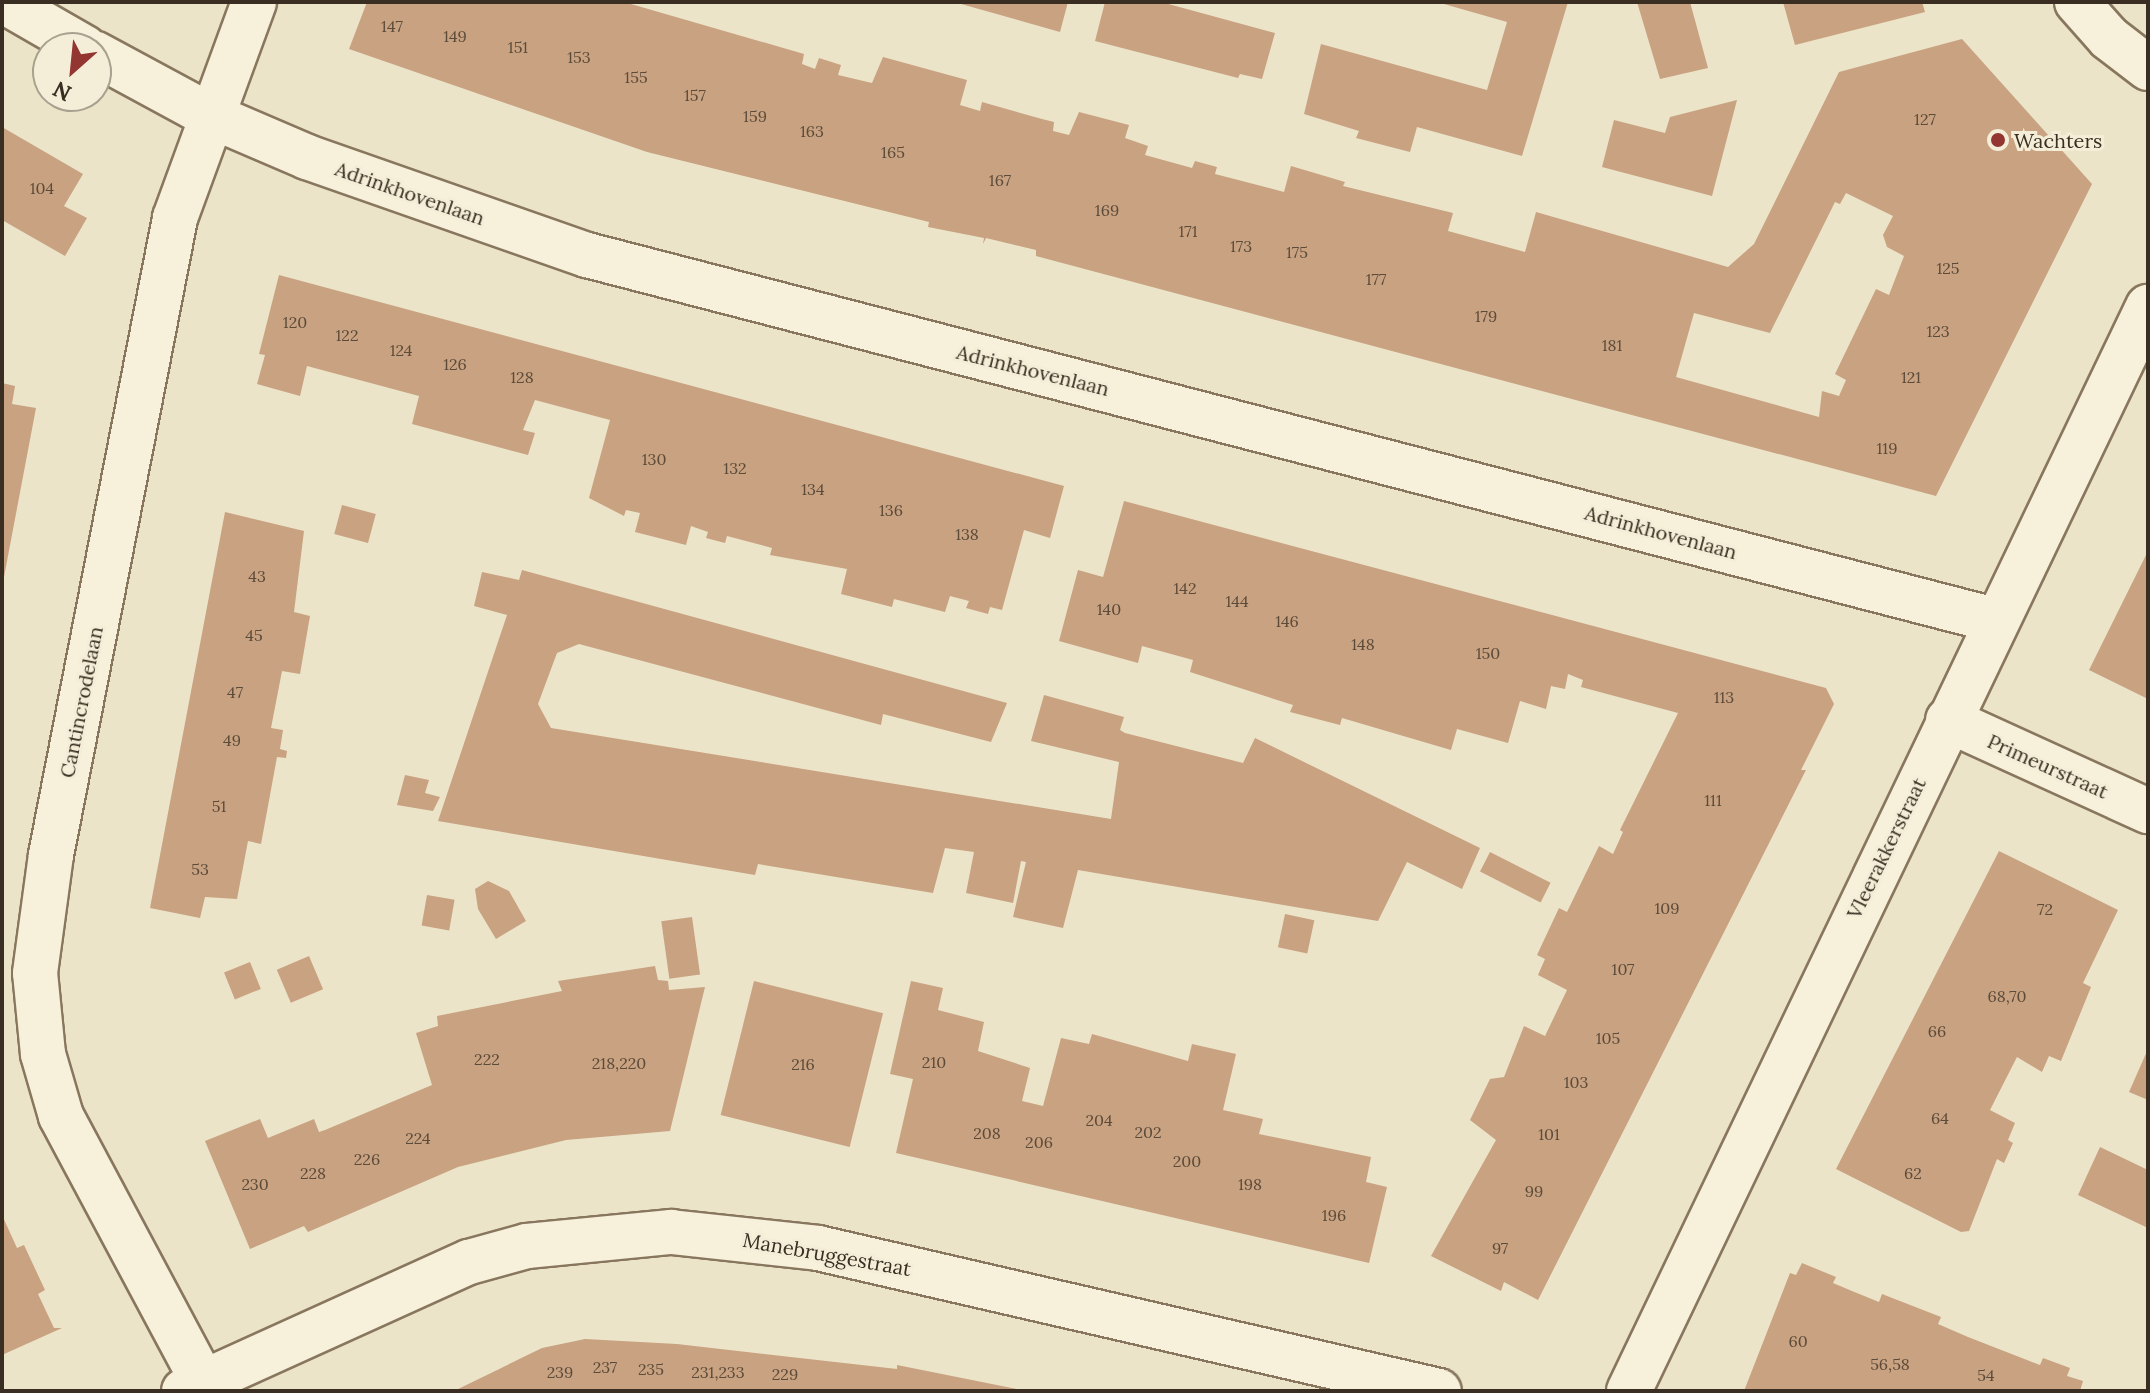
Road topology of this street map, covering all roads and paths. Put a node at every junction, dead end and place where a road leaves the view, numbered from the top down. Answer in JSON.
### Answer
{"nodes":[{"id":1,"x":5,"y":2,"type":"edge"},
{"id":2,"x":254,"y":2,"type":"edge"},
{"id":3,"x":2077,"y":2,"type":"edge"},
{"id":4,"x":57,"y":32,"type":"edge"},
{"id":5,"x":112,"y":63,"type":"edge"},
{"id":6,"x":2148,"y":68,"type":"edge"},
{"id":7,"x":209,"y":115,"type":"junction"},
{"id":8,"x":2148,"y":307,"type":"edge"},
{"id":9,"x":1994,"y":620,"type":"junction"},
{"id":10,"x":1948,"y":720,"type":"junction"},
{"id":11,"x":2148,"y":811,"type":"edge"},
{"id":12,"x":193,"y":1387,"type":"edge"},
{"id":13,"x":1439,"y":1391,"type":"edge"},
{"id":14,"x":1629,"y":1391,"type":"edge"}],
"edges":[{"from":1,"to":4,"type":"street"},
{"from":2,"to":7,"type":"street","name":"Cantincrodelaan"},
{"from":3,"to":6,"type":"street"},
{"from":5,"to":7,"type":"street","name":"Adrinkhovenlaan"},
{"from":7,"to":9,"type":"street","name":"Adrinkhovenlaan"},
{"from":7,"to":12,"type":"street","name":"Cantincrodelaan"},
{"from":8,"to":9,"type":"street","name":"Vleerakkerstraat"},
{"from":9,"to":10,"type":"street","name":"Vleerakkerstraat"},
{"from":10,"to":11,"type":"street","name":"Primeurstraat"},
{"from":10,"to":14,"type":"street","name":"Vleerakkerstraat"},
{"from":12,"to":13,"type":"street","name":"Manebruggestraat"}]}
